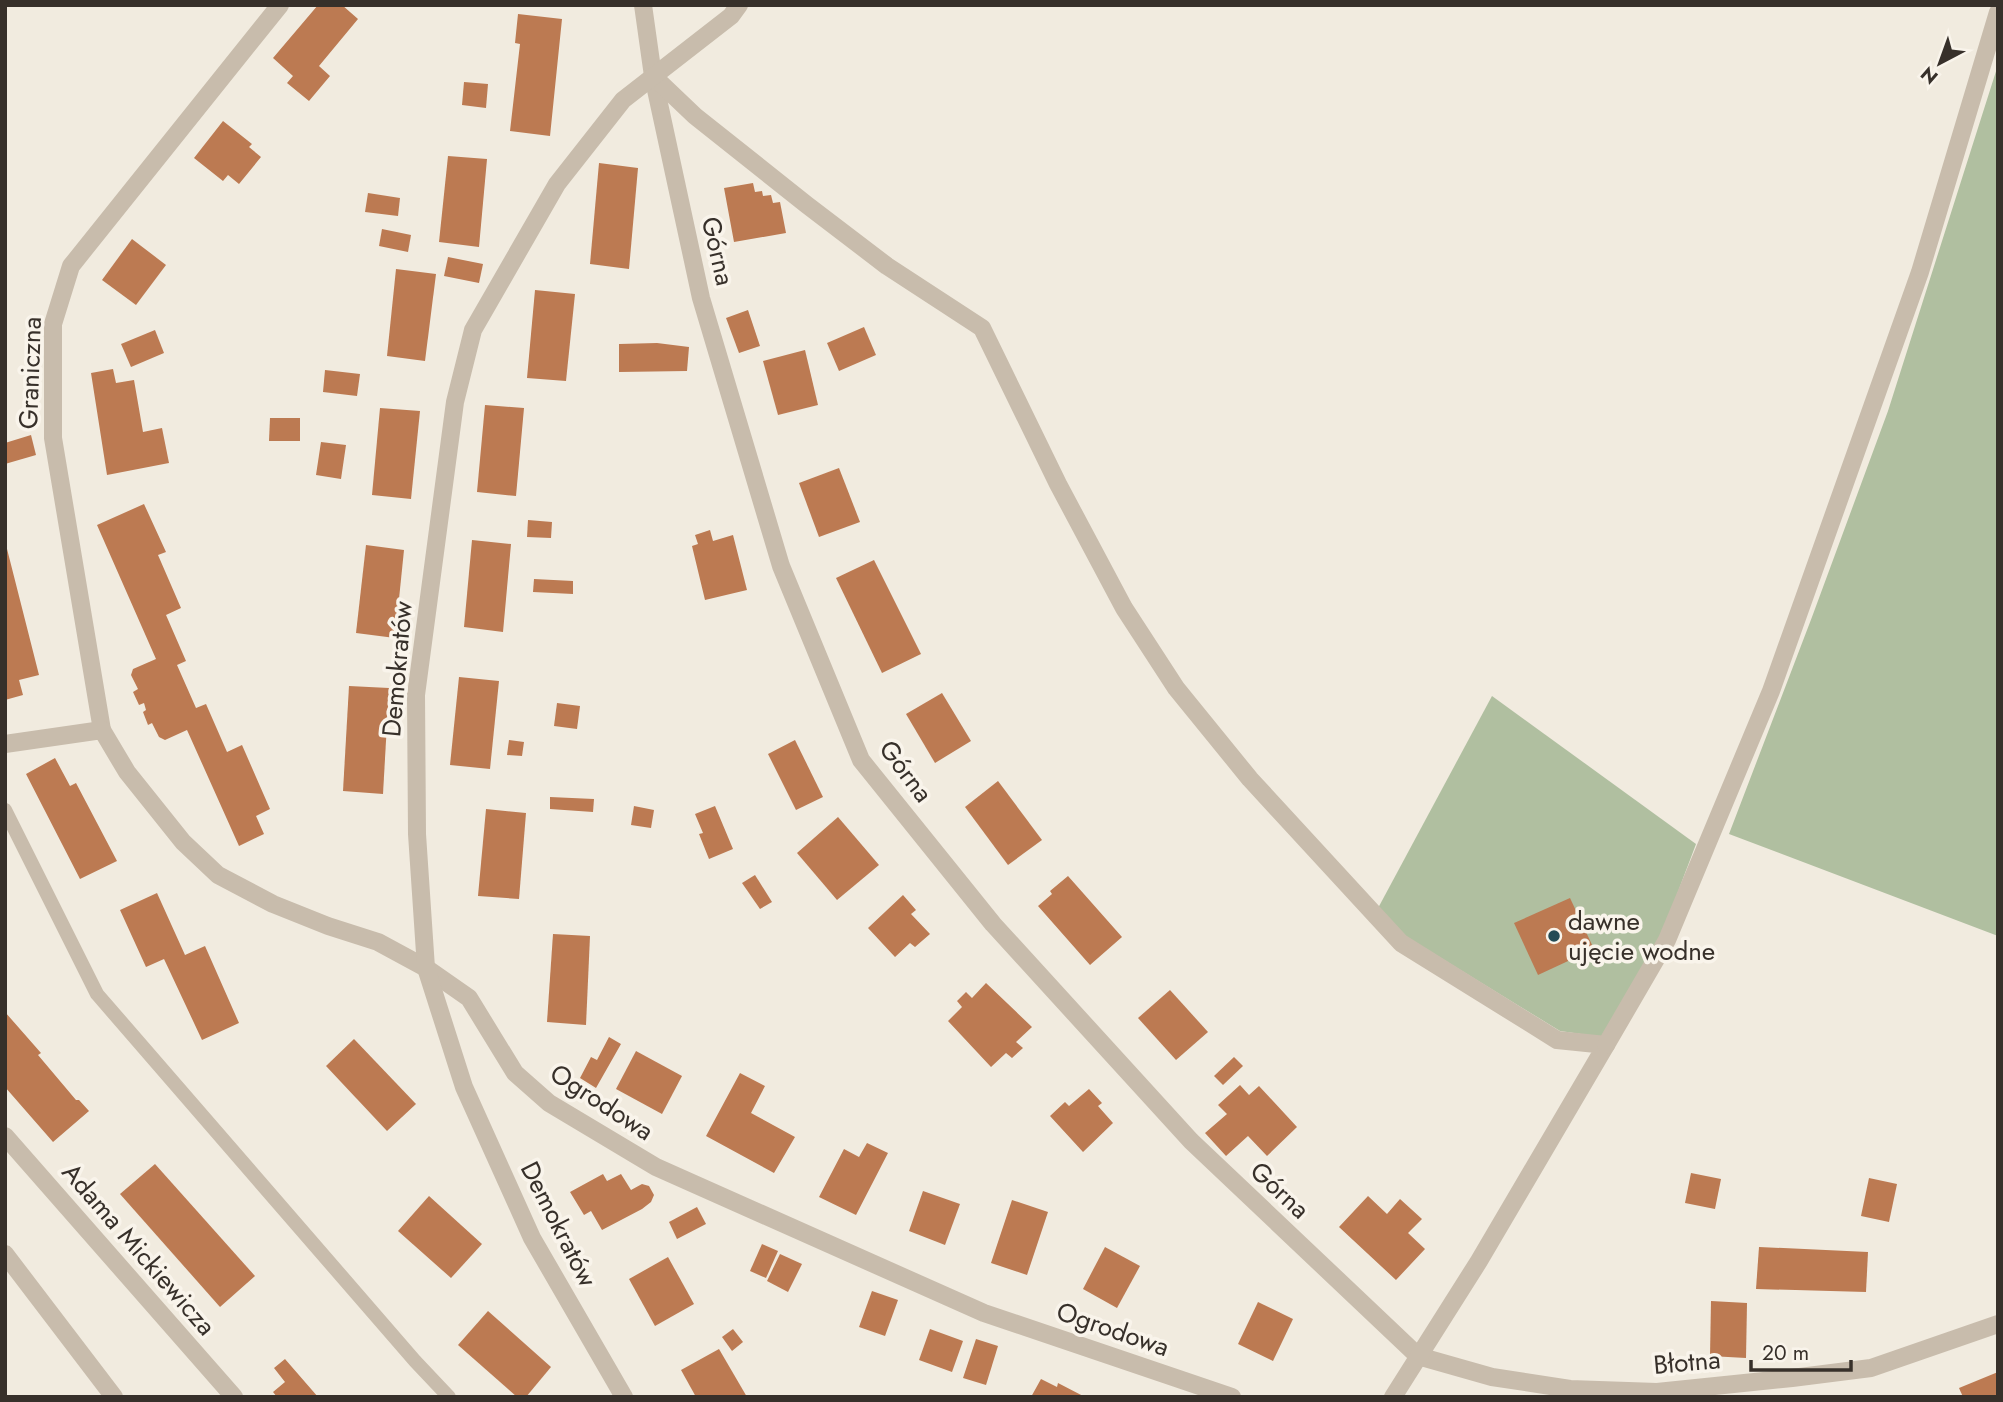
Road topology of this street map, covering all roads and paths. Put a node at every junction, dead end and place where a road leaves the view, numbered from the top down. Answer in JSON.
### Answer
{"nodes":[{"id":1,"x":280,"y":5,"type":"edge"},
{"id":2,"x":643,"y":5,"type":"edge"},
{"id":3,"x":739,"y":5,"type":"edge"},
{"id":4,"x":1998,"y":12,"type":"edge"},
{"id":5,"x":653,"y":76,"type":"junction"},
{"id":6,"x":102,"y":730,"type":"junction"},
{"id":7,"x":5,"y":744,"type":"edge"},
{"id":8,"x":5,"y":810,"type":"edge"},
{"id":9,"x":426,"y":968,"type":"junction"},
{"id":10,"x":1606,"y":1045,"type":"junction"},
{"id":11,"x":5,"y":1136,"type":"edge"},
{"id":12,"x":5,"y":1255,"type":"edge"},
{"id":13,"x":1998,"y":1324,"type":"edge"},
{"id":14,"x":1418,"y":1356,"type":"junction"},
{"id":15,"x":114,"y":1397,"type":"edge"},
{"id":16,"x":234,"y":1397,"type":"edge"},
{"id":17,"x":449,"y":1397,"type":"edge"},
{"id":18,"x":624,"y":1397,"type":"edge"},
{"id":19,"x":1232,"y":1397,"type":"edge"},
{"id":20,"x":1393,"y":1397,"type":"edge"}],
"edges":[{"from":1,"to":6,"type":"street","name":"Graniczna"},
{"from":2,"to":5,"type":"street","name":"Górna"},
{"from":3,"to":5,"type":"street","name":"Demokratów"},
{"from":4,"to":10,"type":"street"},
{"from":5,"to":9,"type":"street","name":"Demokratów"},
{"from":5,"to":10,"type":"street"},
{"from":5,"to":14,"type":"street","name":"Górna"},
{"from":6,"to":7,"type":"street"},
{"from":6,"to":9,"type":"street","name":"Ogrodowa"},
{"from":8,"to":17,"type":"lane"},
{"from":9,"to":18,"type":"street","name":"Demokratów"},
{"from":9,"to":19,"type":"street","name":"Ogrodowa"},
{"from":10,"to":14,"type":"street"},
{"from":11,"to":16,"type":"street","name":"Adama Mickiewicza"},
{"from":12,"to":15,"type":"street"},
{"from":13,"to":14,"type":"street","name":"Błotna"},
{"from":14,"to":20,"type":"street"}]}
